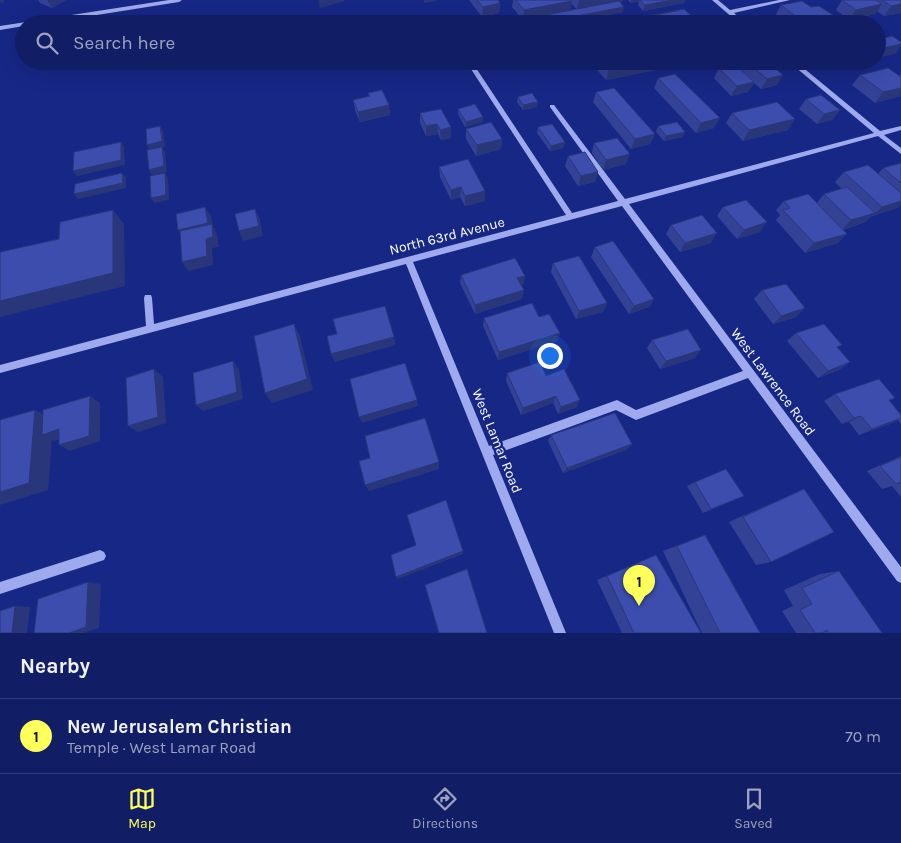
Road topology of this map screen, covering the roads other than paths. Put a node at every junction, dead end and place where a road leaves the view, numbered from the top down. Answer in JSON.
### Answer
{"nodes":[{"id":1,"x":178,"y":0,"type":"edge"},
{"id":2,"x":715,"y":0,"type":"edge"},
{"id":3,"x":787,"y":0,"type":"edge"},
{"id":4,"x":169,"y":1,"type":"edge"},
{"id":5,"x":729,"y":12,"type":"junction"},
{"id":6,"x":83,"y":15,"type":"edge"},
{"id":7,"x":733,"y":15,"type":"edge"},
{"id":8,"x":15,"y":26,"type":"edge"},
{"id":9,"x":0,"y":28,"type":"edge"},
{"id":10,"x":475,"y":70,"type":"edge"},
{"id":11,"x":801,"y":70,"type":"edge"},
{"id":12,"x":552,"y":106,"type":"dead end"},
{"id":13,"x":901,"y":128,"type":"edge"},
{"id":14,"x":880,"y":134,"type":"junction"},
{"id":15,"x":901,"y":152,"type":"edge"},
{"id":16,"x":623,"y":204,"type":"junction"},
{"id":17,"x":571,"y":217,"type":"junction"},
{"id":18,"x":408,"y":259,"type":"junction"},
{"id":19,"x":148,"y":298,"type":"dead end"},
{"id":20,"x":150,"y":328,"type":"junction"},
{"id":21,"x":0,"y":368,"type":"edge"},
{"id":22,"x":749,"y":373,"type":"junction"},
{"id":23,"x":486,"y":452,"type":"junction"},
{"id":24,"x":100,"y":556,"type":"dead end"},
{"id":25,"x":901,"y":577,"type":"edge"},
{"id":26,"x":0,"y":588,"type":"edge"},
{"id":27,"x":560,"y":633,"type":"edge"}],
"edges":[{"from":1,"to":4,"type":"street"},
{"from":2,"to":5,"type":"street"},
{"from":3,"to":5,"type":"street"},
{"from":4,"to":6,"type":"street"},
{"from":5,"to":7,"type":"street"},
{"from":8,"to":9,"type":"street"},
{"from":10,"to":17,"type":"street"},
{"from":11,"to":14,"type":"street"},
{"from":12,"to":16,"type":"street","name":"West Lawrence Road"},
{"from":13,"to":14,"type":"street","name":"North 63rd Avenue"},
{"from":14,"to":15,"type":"street"},
{"from":14,"to":16,"type":"street","name":"North 63rd Avenue"},
{"from":16,"to":17,"type":"street","name":"North 63rd Avenue"},
{"from":16,"to":22,"type":"street","name":"West Lawrence Road"},
{"from":17,"to":18,"type":"street","name":"North 63rd Avenue"},
{"from":18,"to":20,"type":"street","name":"North 63rd Avenue"},
{"from":18,"to":23,"type":"street","name":"West Lamar Road"},
{"from":19,"to":20,"type":"street"},
{"from":20,"to":21,"type":"street","name":"North 63rd Avenue"},
{"from":22,"to":23,"type":"street"},
{"from":22,"to":25,"type":"street","name":"West Lawrence Road"},
{"from":23,"to":27,"type":"street","name":"West Lamar Road"},
{"from":24,"to":26,"type":"street"}]}
